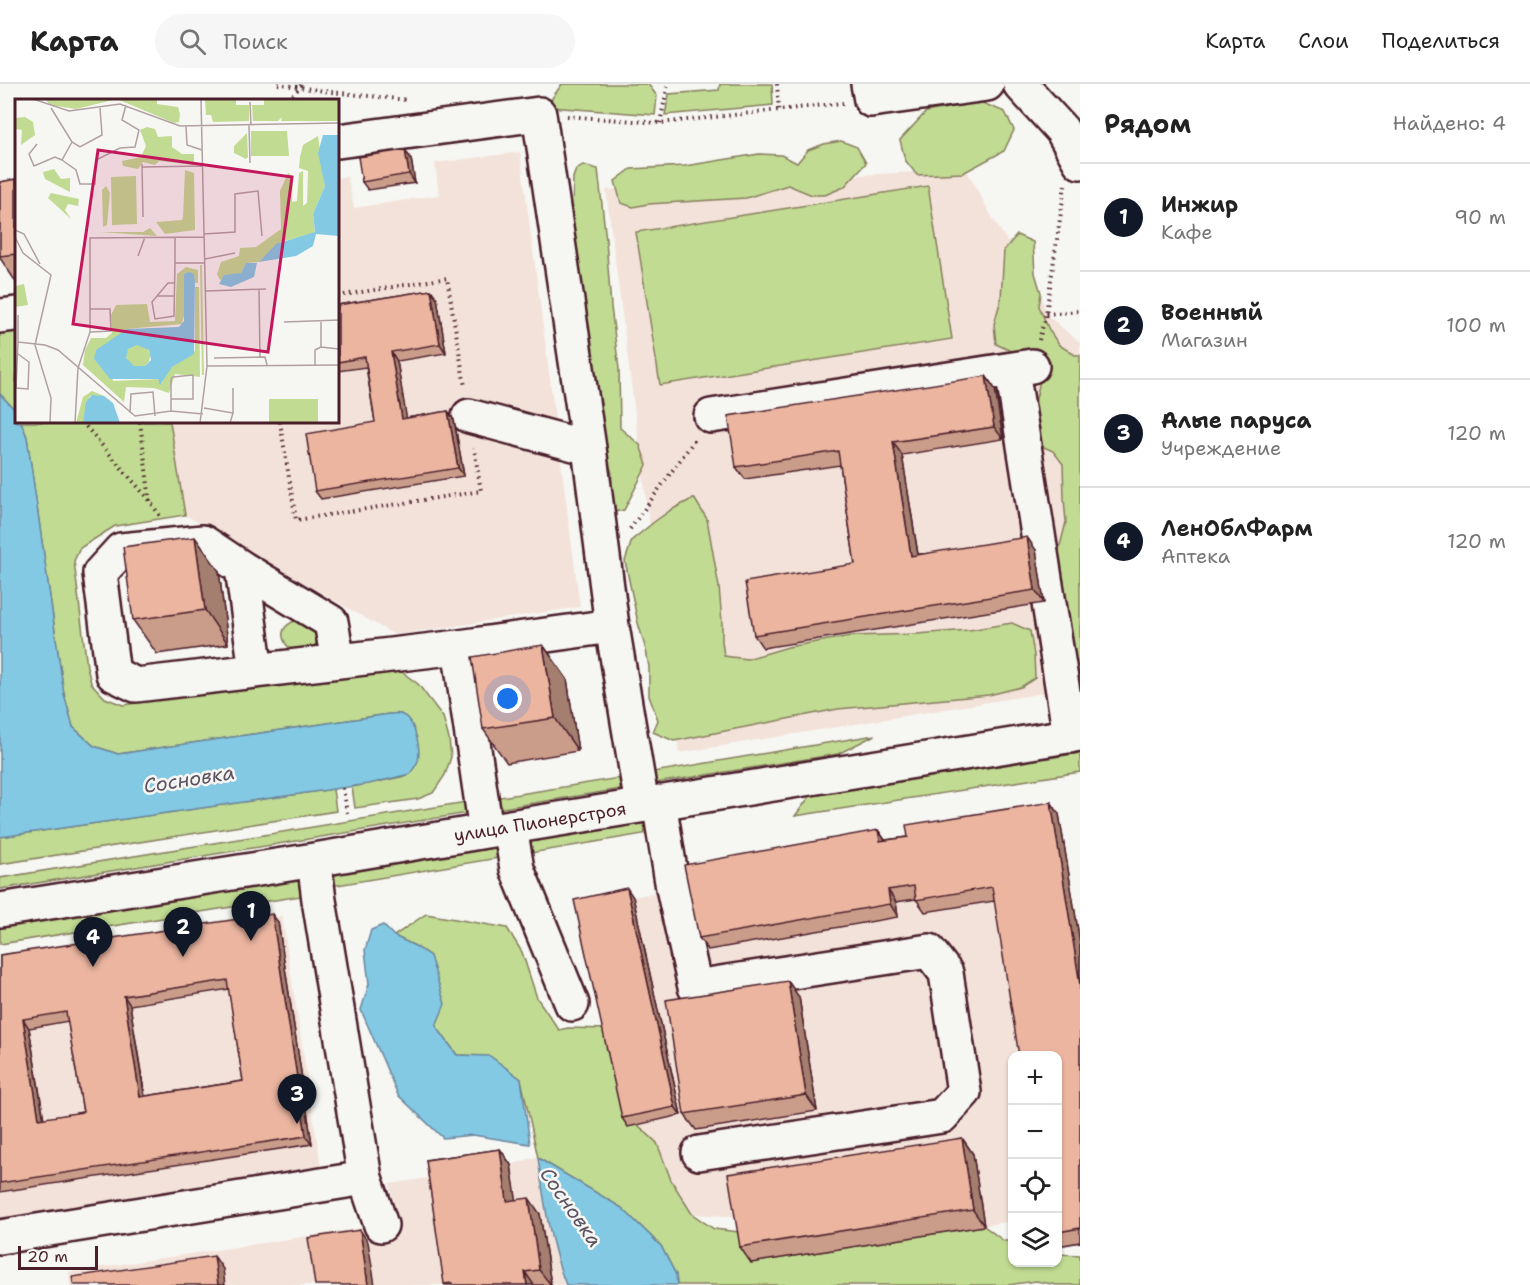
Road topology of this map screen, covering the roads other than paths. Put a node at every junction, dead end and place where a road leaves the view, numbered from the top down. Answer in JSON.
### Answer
{"nodes":[{"id":1,"x":987,"y":84,"type":"edge"},
{"id":2,"x":1020,"y":84,"type":"edge"},
{"id":3,"x":869,"y":92,"type":"edge"},
{"id":4,"x":339,"y":141,"type":"edge"},
{"id":5,"x":1074,"y":168,"type":"edge"},
{"id":6,"x":15,"y":314,"type":"edge"},
{"id":7,"x":0,"y":316,"type":"edge"},
{"id":8,"x":469,"y":416,"type":"road end"},
{"id":9,"x":711,"y":416,"type":"road end"},
{"id":10,"x":589,"y":448,"type":"junction"},
{"id":11,"x":242,"y":568,"type":"junction"},
{"id":12,"x":612,"y":626,"type":"junction"},
{"id":13,"x":459,"y":647,"type":"junction"},
{"id":14,"x":338,"y":661,"type":"junction"},
{"id":15,"x":256,"y":671,"type":"junction"},
{"id":16,"x":1075,"y":735,"type":"edge"},
{"id":17,"x":650,"y":804,"type":"junction"},
{"id":18,"x":498,"y":829,"type":"junction"},
{"id":19,"x":314,"y":860,"type":"junction"},
{"id":20,"x":0,"y":910,"type":"edge"},
{"id":21,"x":572,"y":1004,"type":"dead end"},
{"id":22,"x":699,"y":1153,"type":"dead end"},
{"id":23,"x":365,"y":1178,"type":"junction"},
{"id":24,"x":381,"y":1225,"type":"dead end"},
{"id":25,"x":0,"y":1238,"type":"edge"}],
"edges":[{"from":1,"to":3,"type":"street"},
{"from":2,"to":5,"type":"street"},
{"from":4,"to":10,"type":"street"},
{"from":6,"to":7,"type":"street"},
{"from":8,"to":10,"type":"street"},
{"from":9,"to":16,"type":"street"},
{"from":10,"to":12,"type":"street"},
{"from":11,"to":14,"type":"street"},
{"from":11,"to":15,"type":"street"},
{"from":11,"to":15,"type":"street"},
{"from":12,"to":13,"type":"street"},
{"from":12,"to":17,"type":"street"},
{"from":13,"to":14,"type":"street"},
{"from":13,"to":18,"type":"street"},
{"from":14,"to":15,"type":"street"},
{"from":16,"to":17,"type":"street","name":"улица Пионерстроя"},
{"from":17,"to":18,"type":"street","name":"улица Пионерстроя"},
{"from":17,"to":22,"type":"street"},
{"from":18,"to":19,"type":"street","name":"улица Пионерстроя"},
{"from":18,"to":21,"type":"street"},
{"from":19,"to":20,"type":"street","name":"улица Пионерстроя"},
{"from":19,"to":23,"type":"street"},
{"from":23,"to":24,"type":"street"},
{"from":23,"to":25,"type":"street"}]}
